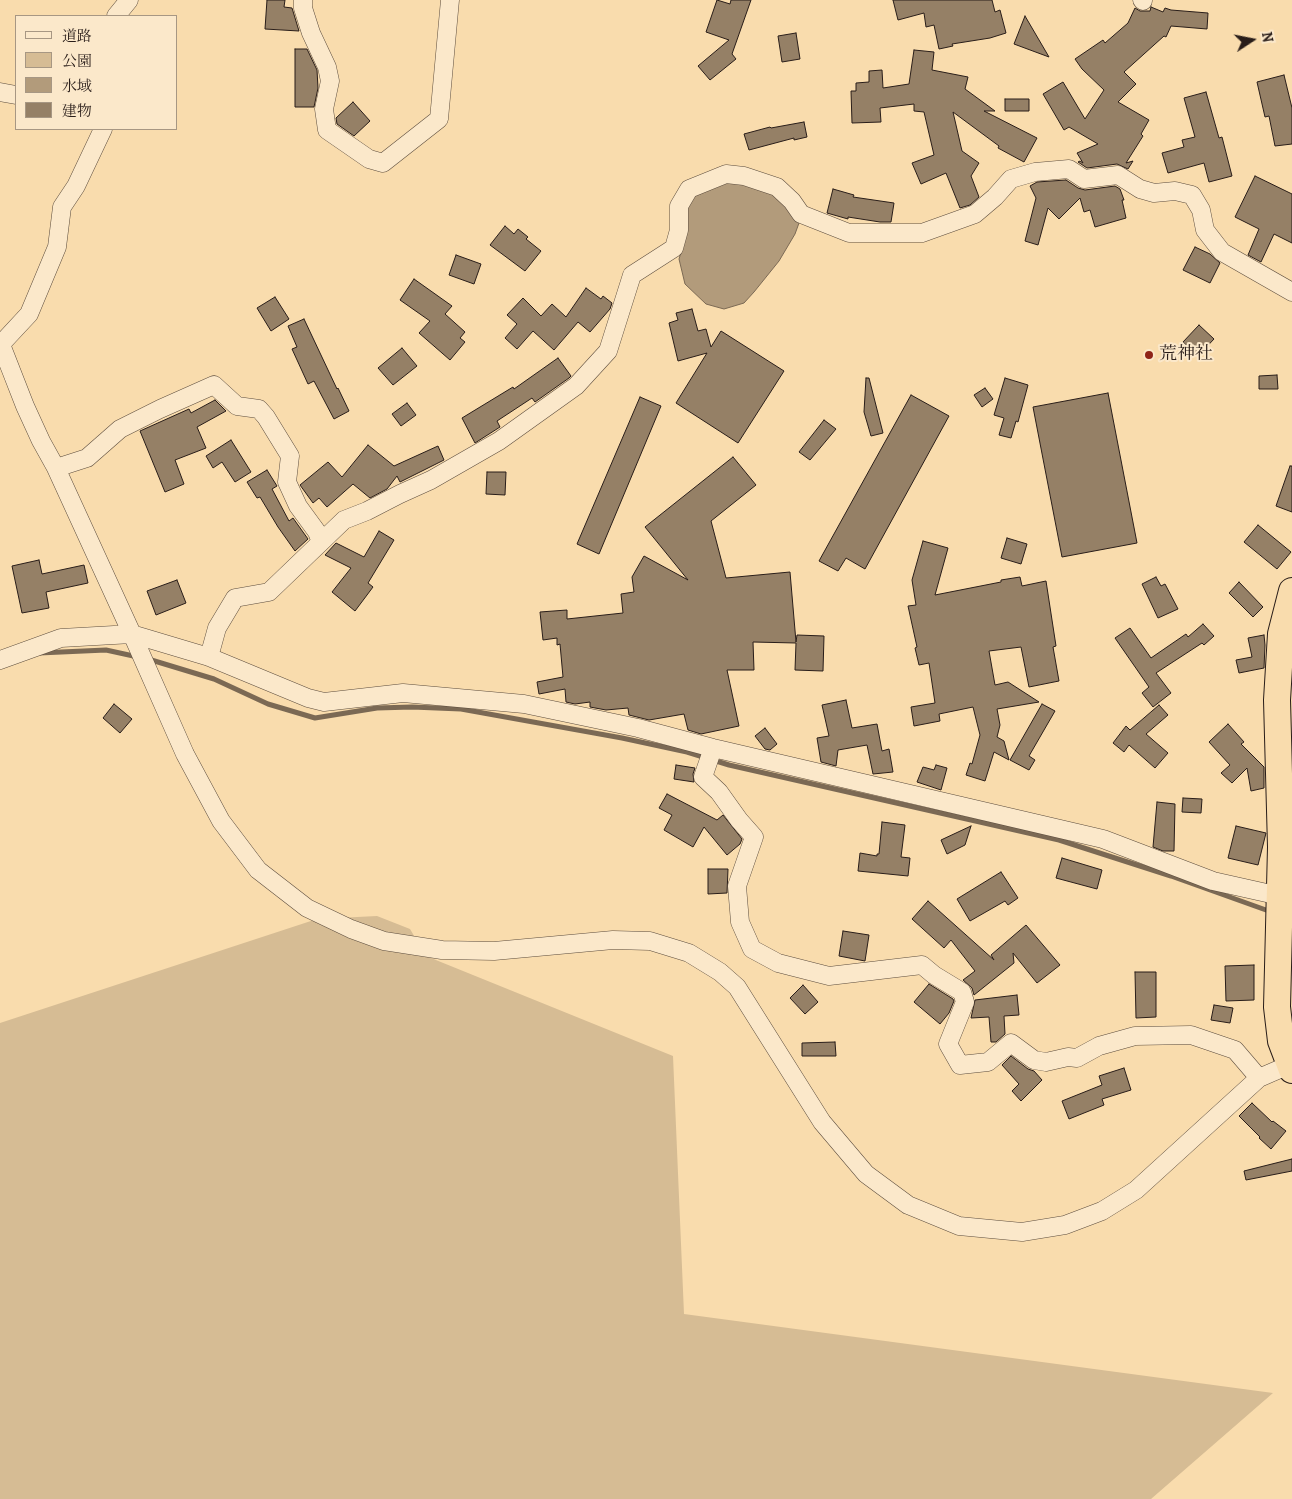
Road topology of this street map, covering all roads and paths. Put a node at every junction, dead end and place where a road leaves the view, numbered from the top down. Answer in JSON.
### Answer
{"nodes":[{"id":1,"x":129,"y":0,"type":"edge"},
{"id":2,"x":303,"y":0,"type":"edge"},
{"id":3,"x":450,"y":0,"type":"edge"},
{"id":4,"x":117,"y":15,"type":"edge"},
{"id":5,"x":0,"y":92,"type":"edge"},
{"id":6,"x":15,"y":95,"type":"edge"},
{"id":7,"x":103,"y":130,"type":"edge"},
{"id":8,"x":1292,"y":292,"type":"edge"},
{"id":9,"x":1,"y":343,"type":"edge"},
{"id":10,"x":56,"y":468,"type":"junction"},
{"id":11,"x":320,"y":542,"type":"junction"},
{"id":12,"x":1292,"y":592,"type":"edge"},
{"id":13,"x":132,"y":634,"type":"junction"},
{"id":14,"x":209,"y":657,"type":"junction"},
{"id":15,"x":0,"y":660,"type":"edge"},
{"id":16,"x":713,"y":748,"type":"junction"},
{"id":17,"x":1286,"y":902,"type":"edge"},
{"id":18,"x":1291,"y":1068,"type":"edge"},
{"id":19,"x":1259,"y":1078,"type":"junction"}],
"edges":[{"from":1,"to":4,"type":"street"},
{"from":2,"to":3,"type":"street"},
{"from":5,"to":6,"type":"street"},
{"from":7,"to":9,"type":"street"},
{"from":8,"to":11,"type":"street"},
{"from":9,"to":10,"type":"street"},
{"from":10,"to":11,"type":"street"},
{"from":10,"to":13,"type":"street"},
{"from":11,"to":14,"type":"street"},
{"from":12,"to":17,"type":"highway"},
{"from":13,"to":14,"type":"street"},
{"from":13,"to":15,"type":"street"},
{"from":13,"to":19,"type":"street"},
{"from":14,"to":16,"type":"street"},
{"from":16,"to":17,"type":"street"},
{"from":16,"to":19,"type":"street"},
{"from":17,"to":18,"type":"highway"},
{"from":18,"to":19,"type":"street"}]}
